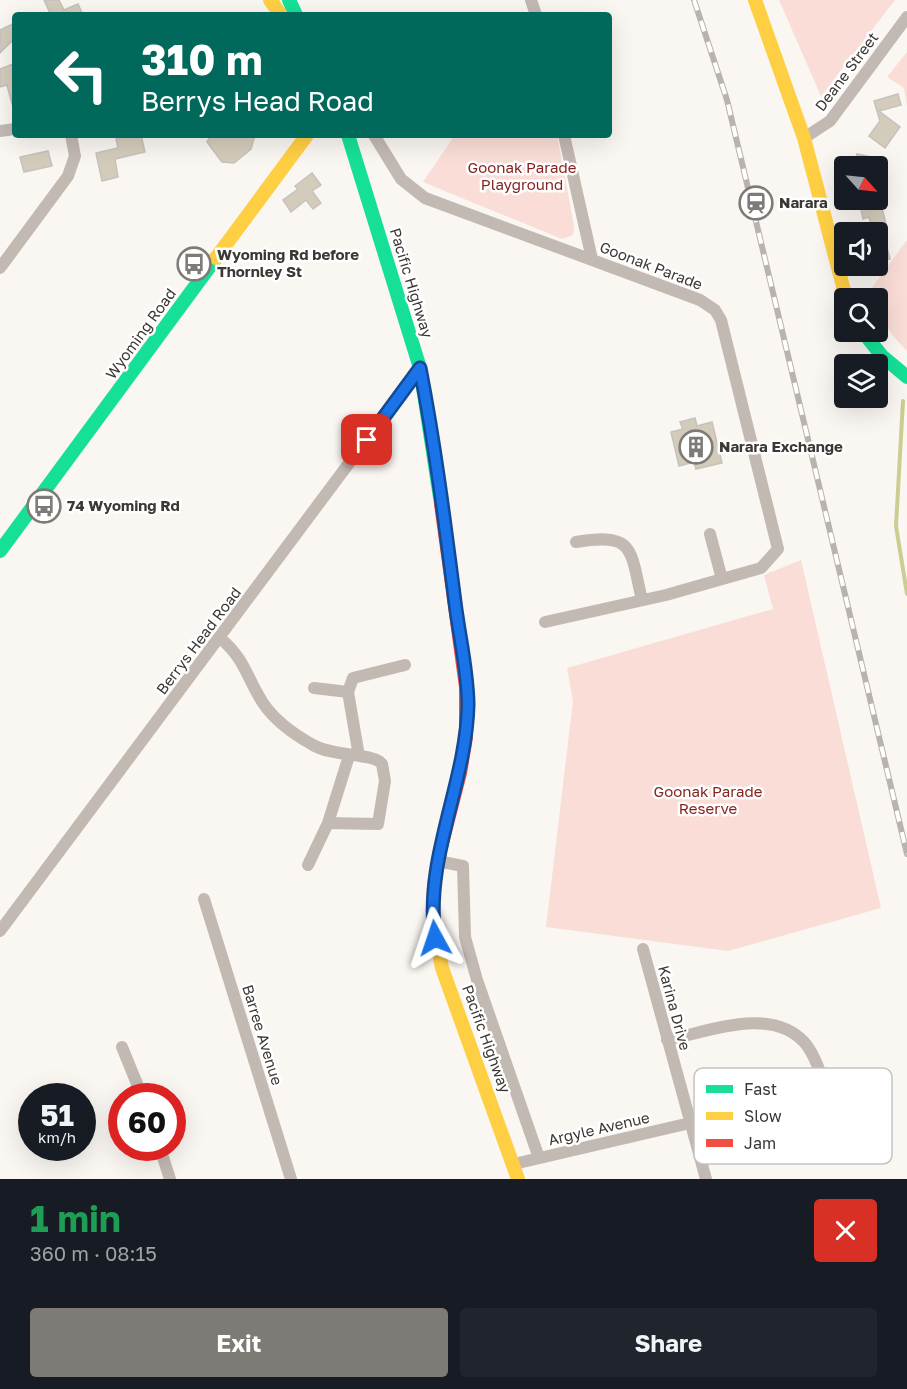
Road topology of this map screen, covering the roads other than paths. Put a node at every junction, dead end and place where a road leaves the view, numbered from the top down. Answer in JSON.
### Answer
{"nodes":[{"id":1,"x":755,"y":0,"type":"edge"},
{"id":2,"x":907,"y":17,"type":"edge"},
{"id":3,"x":72,"y":138,"type":"edge"},
{"id":4,"x":302,"y":138,"type":"edge"},
{"id":5,"x":349,"y":138,"type":"edge"},
{"id":6,"x":376,"y":138,"type":"edge"},
{"id":7,"x":565,"y":138,"type":"edge"},
{"id":8,"x":804,"y":138,"type":"junction"},
{"id":9,"x":592,"y":259,"type":"junction"},
{"id":10,"x":0,"y":268,"type":"edge"},
{"id":11,"x":843,"y":288,"type":"edge"},
{"id":12,"x":871,"y":342,"type":"edge"},
{"id":13,"x":420,"y":368,"type":"junction"},
{"id":14,"x":907,"y":377,"type":"edge"},
{"id":15,"x":710,"y":534,"type":"dead end"},
{"id":16,"x":576,"y":542,"type":"dead end"},
{"id":17,"x":0,"y":551,"type":"edge"},
{"id":18,"x":722,"y":579,"type":"junction"},
{"id":19,"x":642,"y":600,"type":"junction"},
{"id":20,"x":545,"y":622,"type":"dead end"},
{"id":21,"x":220,"y":638,"type":"junction"},
{"id":22,"x":405,"y":665,"type":"dead end"},
{"id":23,"x":314,"y":688,"type":"dead end"},
{"id":24,"x":348,"y":692,"type":"junction"},
{"id":25,"x":354,"y":756,"type":"junction"},
{"id":26,"x":328,"y":823,"type":"junction"},
{"id":27,"x":437,"y":861,"type":"junction"},
{"id":28,"x":308,"y":865,"type":"dead end"},
{"id":29,"x":204,"y":899,"type":"dead end"},
{"id":30,"x":0,"y":931,"type":"edge"},
{"id":31,"x":643,"y":949,"type":"dead end"},
{"id":32,"x":667,"y":1040,"type":"junction"},
{"id":33,"x":122,"y":1047,"type":"dead end"},
{"id":34,"x":818,"y":1068,"type":"edge"},
{"id":35,"x":137,"y":1083,"type":"edge"},
{"id":36,"x":690,"y":1123,"type":"junction"},
{"id":37,"x":694,"y":1137,"type":"edge"},
{"id":38,"x":539,"y":1158,"type":"junction"},
{"id":39,"x":164,"y":1161,"type":"edge"},
{"id":40,"x":514,"y":1164,"type":"junction"},
{"id":41,"x":702,"y":1164,"type":"edge"},
{"id":42,"x":170,"y":1179,"type":"edge"},
{"id":43,"x":291,"y":1179,"type":"edge"},
{"id":44,"x":518,"y":1179,"type":"edge"},
{"id":45,"x":706,"y":1179,"type":"edge"}],
"edges":[{"from":1,"to":8,"type":"main road"},
{"from":2,"to":8,"type":"street","name":"Deane Street"},
{"from":3,"to":10,"type":"street"},
{"from":4,"to":17,"type":"main road","name":"Wyoming Road"},
{"from":5,"to":13,"type":"main road","name":"Pacific Highway"},
{"from":6,"to":9,"type":"street","name":"Goonak Parade"},
{"from":7,"to":9,"type":"street"},
{"from":8,"to":11,"type":"main road"},
{"from":9,"to":18,"type":"street","name":"Goonak Parade"},
{"from":12,"to":14,"type":"main road"},
{"from":13,"to":21,"type":"street","name":"Berrys Head Road"},
{"from":13,"to":27,"type":"main road","name":"Pacific Highway"},
{"from":15,"to":18,"type":"street"},
{"from":16,"to":19,"type":"street"},
{"from":18,"to":19,"type":"street","name":"Goonak Parade"},
{"from":19,"to":20,"type":"street","name":"Goonak Parade"},
{"from":21,"to":25,"type":"street"},
{"from":21,"to":30,"type":"street","name":"Berrys Head Road"},
{"from":22,"to":24,"type":"street"},
{"from":23,"to":24,"type":"street"},
{"from":24,"to":25,"type":"street"},
{"from":25,"to":26,"type":"street"},
{"from":25,"to":26,"type":"street"},
{"from":26,"to":28,"type":"street"},
{"from":27,"to":38,"type":"street"},
{"from":27,"to":40,"type":"main road","name":"Pacific Highway"},
{"from":29,"to":43,"type":"street","name":"Barree Avenue"},
{"from":31,"to":32,"type":"street","name":"Karina Drive"},
{"from":32,"to":34,"type":"street"},
{"from":32,"to":36,"type":"street","name":"Karina Drive"},
{"from":33,"to":35,"type":"street"},
{"from":36,"to":37,"type":"street","name":"Karina Drive"},
{"from":36,"to":38,"type":"street","name":"Argyle Avenue"},
{"from":38,"to":40,"type":"street","name":"Argyle Avenue"},
{"from":39,"to":42,"type":"street"},
{"from":40,"to":44,"type":"main road","name":"Pacific Highway"},
{"from":41,"to":45,"type":"street","name":"Karina Drive"}]}
